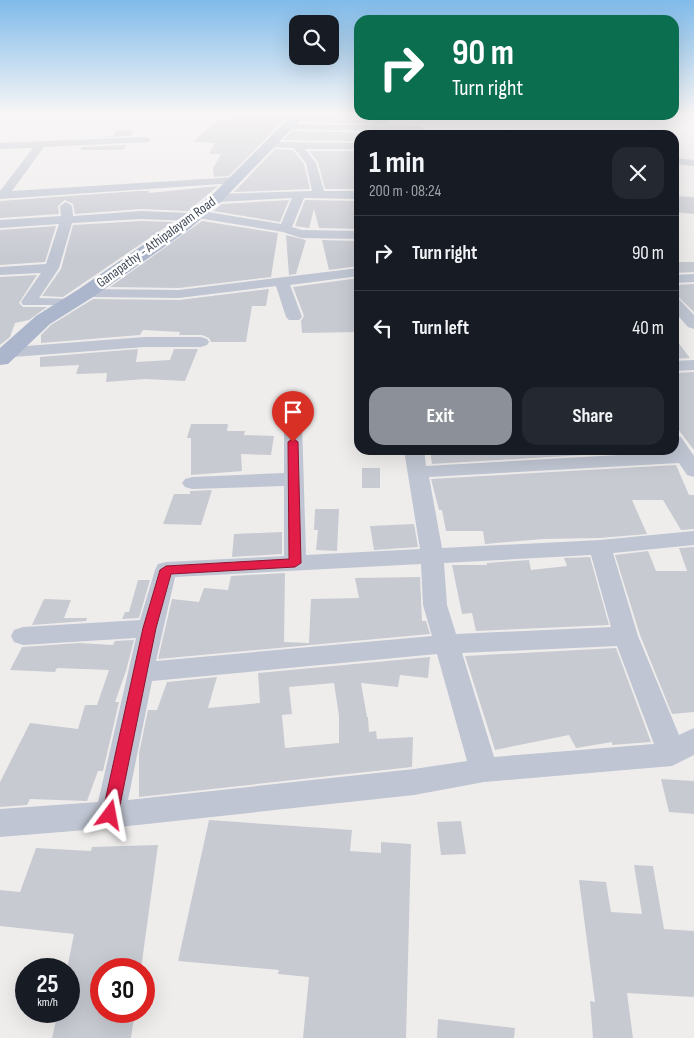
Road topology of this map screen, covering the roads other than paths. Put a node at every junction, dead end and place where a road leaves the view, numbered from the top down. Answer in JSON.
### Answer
{"nodes":[{"id":1,"x":28,"y":160,"type":"edge"},
{"id":2,"x":255,"y":160,"type":"edge"},
{"id":3,"x":309,"y":160,"type":"edge"},
{"id":4,"x":679,"y":162,"type":"edge"},
{"id":5,"x":694,"y":163,"type":"edge"},
{"id":6,"x":236,"y":180,"type":"junction"},
{"id":7,"x":66,"y":191,"type":"junction"},
{"id":8,"x":300,"y":194,"type":"junction"},
{"id":9,"x":2,"y":195,"type":"edge"},
{"id":10,"x":319,"y":195,"type":"junction"},
{"id":11,"x":354,"y":195,"type":"edge"},
{"id":12,"x":217,"y":198,"type":"junction"},
{"id":13,"x":194,"y":215,"type":"junction"},
{"id":14,"x":67,"y":220,"type":"junction"},
{"id":15,"x":0,"y":224,"type":"edge"},
{"id":16,"x":285,"y":228,"type":"junction"},
{"id":17,"x":354,"y":235,"type":"edge"},
{"id":18,"x":52,"y":268,"type":"junction"},
{"id":19,"x":0,"y":271,"type":"edge"},
{"id":20,"x":354,"y":273,"type":"edge"},
{"id":21,"x":679,"y":278,"type":"edge"},
{"id":22,"x":694,"y":278,"type":"edge"},
{"id":23,"x":281,"y":281,"type":"junction"},
{"id":24,"x":86,"y":293,"type":"junction"},
{"id":25,"x":70,"y":302,"type":"junction"},
{"id":26,"x":294,"y":317,"type":"dead end"},
{"id":27,"x":201,"y":342,"type":"dead end"},
{"id":28,"x":2,"y":355,"type":"edge"},
{"id":29,"x":694,"y":365,"type":"edge"},
{"id":30,"x":679,"y":366,"type":"edge"},
{"id":31,"x":293,"y":423,"type":"dead end"},
{"id":32,"x":679,"y":449,"type":"edge"},
{"id":33,"x":536,"y":458,"type":"edge"},
{"id":34,"x":416,"y":461,"type":"edge"},
{"id":35,"x":689,"y":464,"type":"edge"},
{"id":36,"x":294,"y":479,"type":"junction"},
{"id":37,"x":192,"y":483,"type":"dead end"},
{"id":38,"x":694,"y":538,"type":"edge"},
{"id":39,"x":600,"y":547,"type":"junction"},
{"id":40,"x":432,"y":556,"type":"junction"},
{"id":41,"x":295,"y":563,"type":"junction"},
{"id":42,"x":150,"y":628,"type":"junction"},
{"id":43,"x":23,"y":636,"type":"dead end"},
{"id":44,"x":626,"y":636,"type":"junction"},
{"id":45,"x":446,"y":644,"type":"junction"},
{"id":46,"x":142,"y":672,"type":"junction"},
{"id":47,"x":683,"y":747,"type":"edge"},
{"id":48,"x":484,"y":770,"type":"junction"},
{"id":49,"x":110,"y":815,"type":"junction"},
{"id":50,"x":0,"y":823,"type":"edge"}],
"edges":[{"from":1,"to":9,"type":"street"},
{"from":2,"to":6,"type":"main road","name":"Ganapathy - Athipalayam Road"},
{"from":3,"to":10,"type":"street"},
{"from":4,"to":5,"type":"street"},
{"from":6,"to":7,"type":"street"},
{"from":6,"to":12,"type":"main road","name":"Ganapathy - Athipalayam Road"},
{"from":7,"to":9,"type":"street"},
{"from":7,"to":14,"type":"street"},
{"from":8,"to":10,"type":"street"},
{"from":8,"to":12,"type":"street"},
{"from":8,"to":16,"type":"street"},
{"from":10,"to":11,"type":"street"},
{"from":12,"to":13,"type":"main road","name":"Ganapathy - Athipalayam Road"},
{"from":13,"to":14,"type":"street"},
{"from":13,"to":16,"type":"street"},
{"from":13,"to":24,"type":"main road","name":"Ganapathy - Athipalayam Road"},
{"from":14,"to":15,"type":"street"},
{"from":14,"to":18,"type":"street"},
{"from":16,"to":17,"type":"street"},
{"from":18,"to":19,"type":"street"},
{"from":18,"to":25,"type":"street"},
{"from":20,"to":23,"type":"street"},
{"from":21,"to":22,"type":"street"},
{"from":23,"to":24,"type":"street"},
{"from":23,"to":26,"type":"street"},
{"from":24,"to":25,"type":"main road","name":"Ganapathy - Athipalayam Road"},
{"from":25,"to":28,"type":"main road","name":"Ganapathy - Athipalayam Road"},
{"from":27,"to":28,"type":"street"},
{"from":29,"to":30,"type":"street"},
{"from":31,"to":36,"type":"street"},
{"from":32,"to":35,"type":"street"},
{"from":33,"to":34,"type":"street"},
{"from":33,"to":35,"type":"street"},
{"from":34,"to":40,"type":"street"},
{"from":36,"to":37,"type":"street"},
{"from":36,"to":41,"type":"street"},
{"from":38,"to":39,"type":"street"},
{"from":39,"to":40,"type":"street"},
{"from":39,"to":44,"type":"street"},
{"from":40,"to":41,"type":"street"},
{"from":40,"to":45,"type":"street"},
{"from":41,"to":42,"type":"street"},
{"from":42,"to":43,"type":"street"},
{"from":42,"to":46,"type":"street"},
{"from":44,"to":45,"type":"street"},
{"from":44,"to":47,"type":"street"},
{"from":45,"to":46,"type":"street"},
{"from":45,"to":48,"type":"street"},
{"from":46,"to":49,"type":"street"},
{"from":47,"to":48,"type":"street"},
{"from":48,"to":49,"type":"street"},
{"from":49,"to":50,"type":"street"}]}
